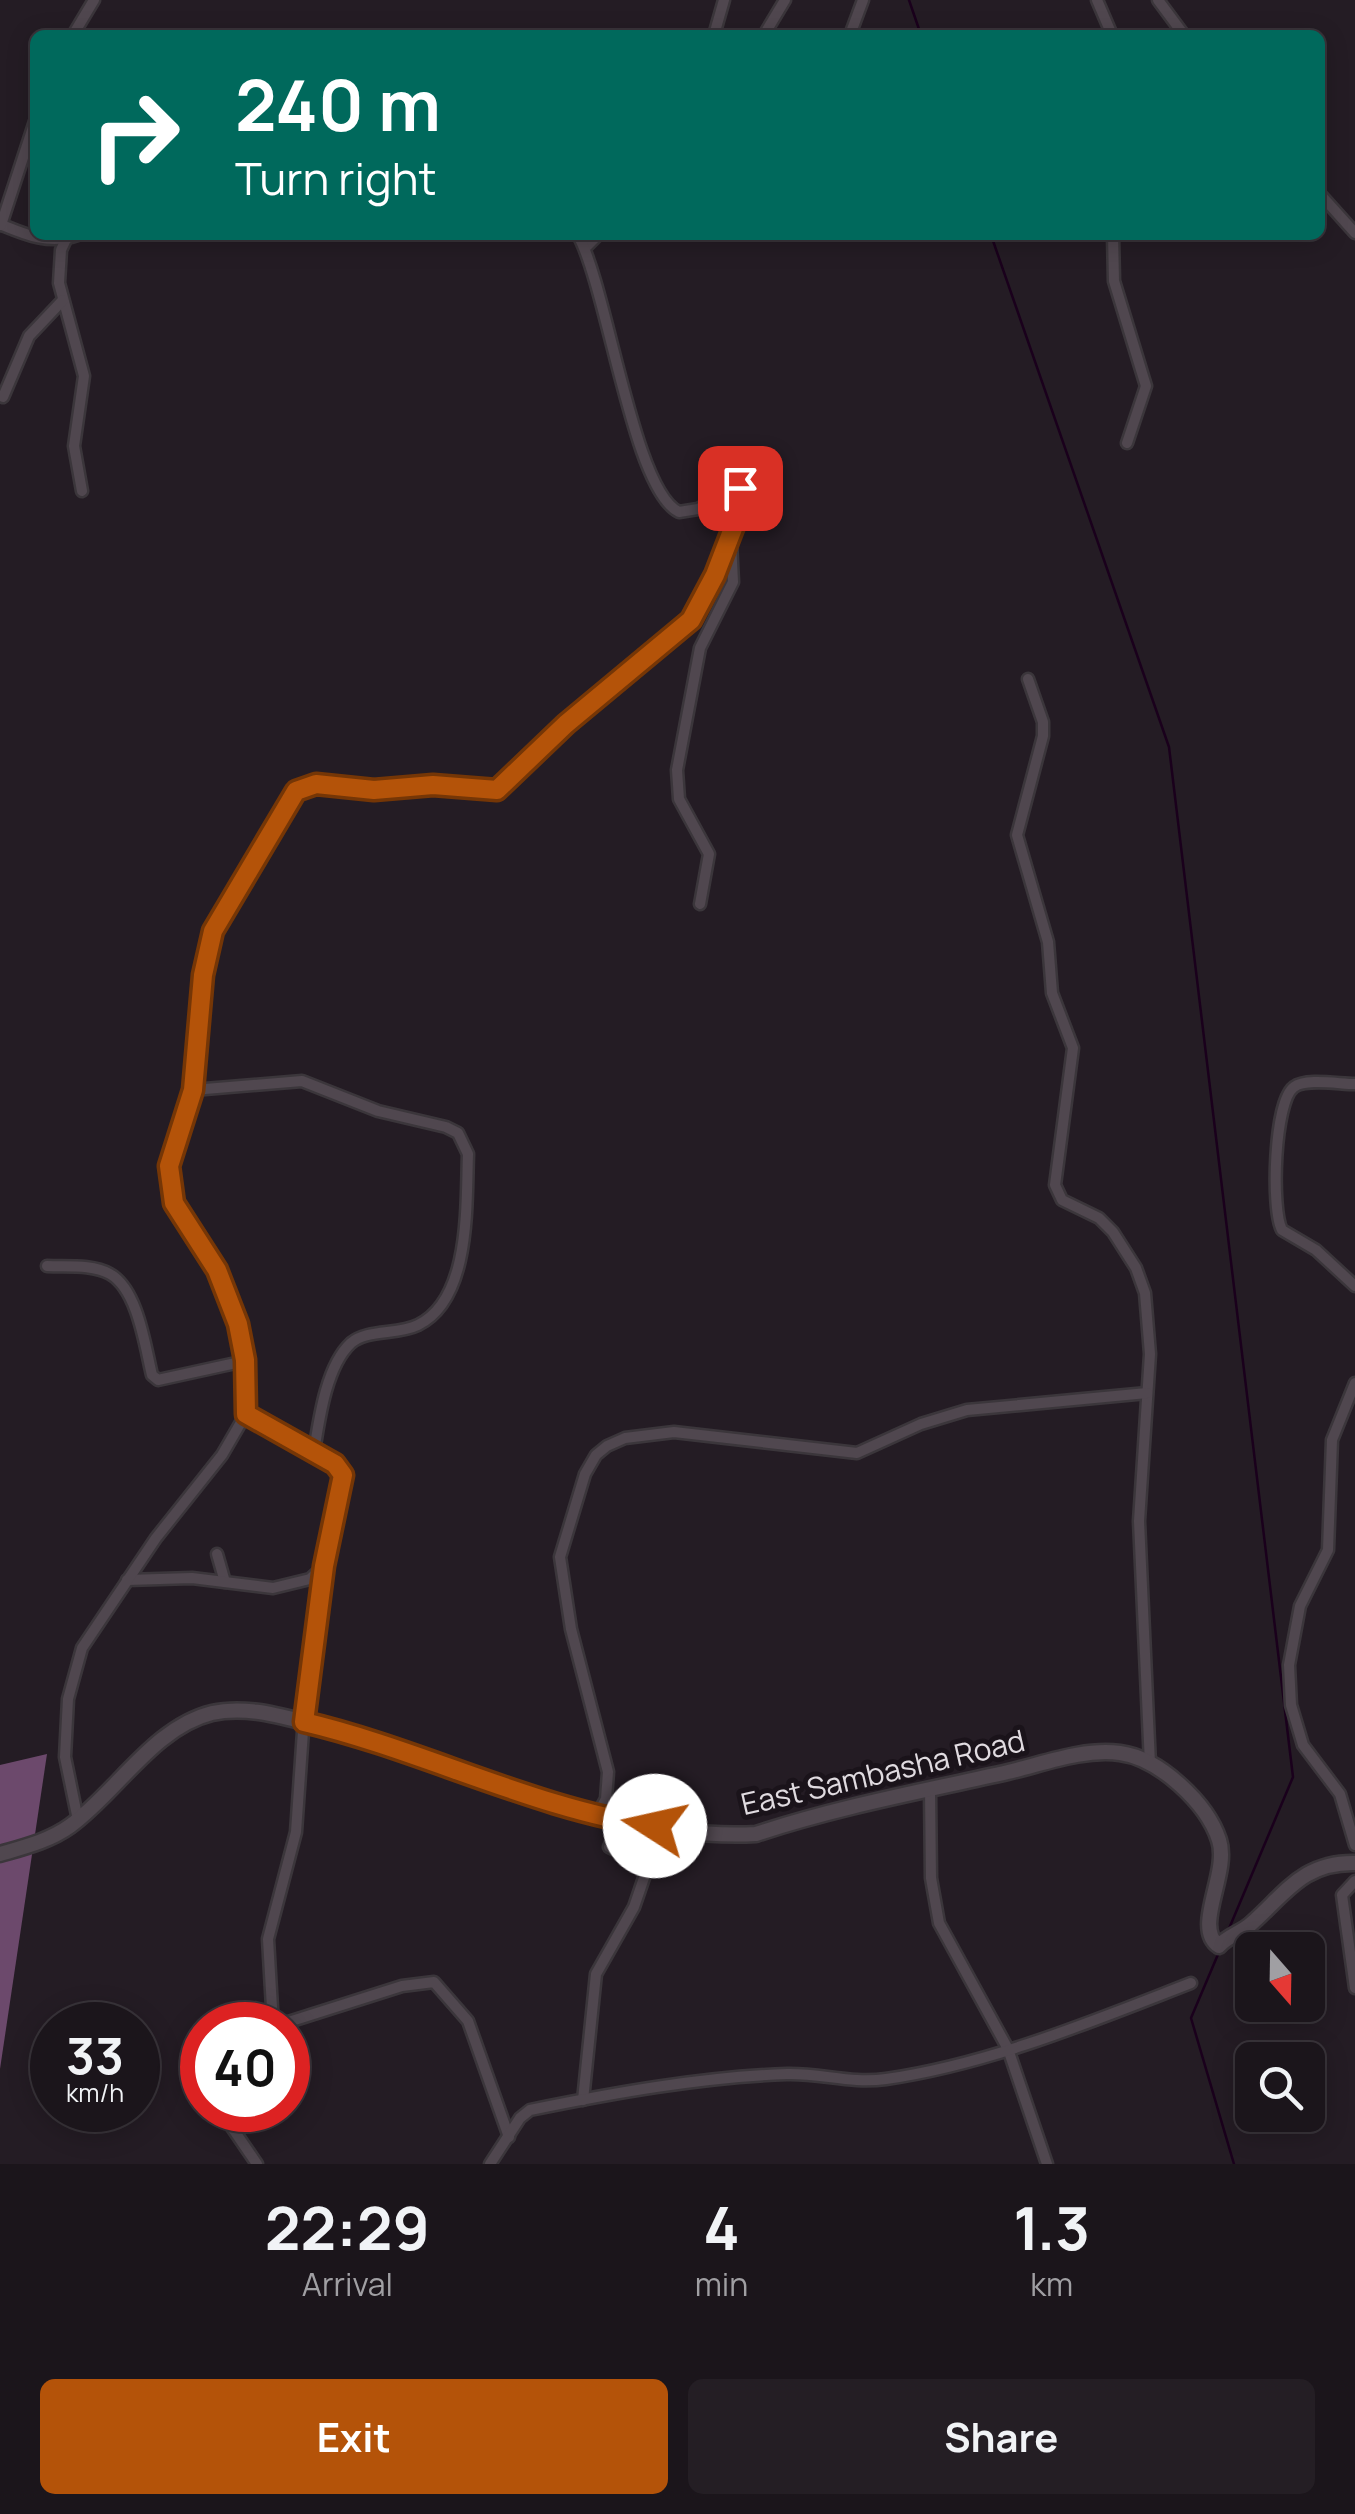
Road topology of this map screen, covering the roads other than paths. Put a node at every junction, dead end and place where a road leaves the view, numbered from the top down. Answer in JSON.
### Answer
{"nodes":[{"id":1,"x":94,"y":0,"type":"edge"},
{"id":2,"x":724,"y":0,"type":"edge"},
{"id":3,"x":786,"y":0,"type":"edge"},
{"id":4,"x":863,"y":0,"type":"edge"},
{"id":5,"x":1097,"y":0,"type":"edge"},
{"id":6,"x":1158,"y":0,"type":"edge"},
{"id":7,"x":76,"y":30,"type":"edge"},
{"id":8,"x":715,"y":30,"type":"edge"},
{"id":9,"x":767,"y":30,"type":"edge"},
{"id":10,"x":852,"y":30,"type":"edge"},
{"id":11,"x":1110,"y":30,"type":"edge"},
{"id":12,"x":1180,"y":30,"type":"edge"},
{"id":13,"x":30,"y":136,"type":"edge"},
{"id":14,"x":1325,"y":200,"type":"edge"},
{"id":15,"x":1,"y":225,"type":"edge"},
{"id":16,"x":1355,"y":234,"type":"edge"},
{"id":17,"x":30,"y":236,"type":"edge"},
{"id":18,"x":66,"y":240,"type":"edge"},
{"id":19,"x":581,"y":240,"type":"edge"},
{"id":20,"x":593,"y":240,"type":"edge"},
{"id":21,"x":1112,"y":240,"type":"edge"},
{"id":22,"x":585,"y":248,"type":"junction"},
{"id":23,"x":63,"y":300,"type":"junction"},
{"id":24,"x":3,"y":397,"type":"dead end"},
{"id":25,"x":1127,"y":443,"type":"dead end"},
{"id":26,"x":82,"y":490,"type":"dead end"},
{"id":27,"x":731,"y":536,"type":"junction"},
{"id":28,"x":1028,"y":678,"type":"dead end"},
{"id":29,"x":700,"y":904,"type":"dead end"},
{"id":30,"x":1355,"y":1084,"type":"edge"},
{"id":31,"x":193,"y":1090,"type":"junction"},
{"id":32,"x":47,"y":1266,"type":"dead end"},
{"id":33,"x":1355,"y":1286,"type":"edge"},
{"id":34,"x":245,"y":1360,"type":"junction"},
{"id":35,"x":1355,"y":1384,"type":"edge"},
{"id":36,"x":1147,"y":1393,"type":"junction"},
{"id":37,"x":246,"y":1414,"type":"junction"},
{"id":38,"x":314,"y":1452,"type":"junction"},
{"id":39,"x":216,"y":1554,"type":"dead end"},
{"id":40,"x":324,"y":1566,"type":"junction"},
{"id":41,"x":128,"y":1580,"type":"junction"},
{"id":42,"x":225,"y":1582,"type":"junction"},
{"id":43,"x":304,"y":1722,"type":"junction"},
{"id":44,"x":1150,"y":1764,"type":"junction"},
{"id":45,"x":930,"y":1790,"type":"junction"},
{"id":46,"x":597,"y":1815,"type":"junction"},
{"id":47,"x":78,"y":1820,"type":"junction"},
{"id":48,"x":620,"y":1822,"type":"junction"},
{"id":49,"x":1355,"y":1845,"type":"edge"},
{"id":50,"x":0,"y":1854,"type":"edge"},
{"id":51,"x":1354,"y":1861,"type":"edge"},
{"id":52,"x":1355,"y":1881,"type":"edge"},
{"id":53,"x":1191,"y":1983,"type":"dead end"},
{"id":54,"x":1355,"y":1988,"type":"edge"},
{"id":55,"x":274,"y":2002,"type":"edge"},
{"id":56,"x":310,"y":2014,"type":"edge"},
{"id":57,"x":1008,"y":2049,"type":"junction"},
{"id":58,"x":583,"y":2100,"type":"junction"},
{"id":59,"x":235,"y":2132,"type":"edge"},
{"id":60,"x":509,"y":2137,"type":"junction"},
{"id":61,"x":258,"y":2164,"type":"edge"},
{"id":62,"x":490,"y":2164,"type":"edge"},
{"id":63,"x":1047,"y":2164,"type":"edge"}],
"edges":[{"from":1,"to":7,"type":"street"},
{"from":2,"to":8,"type":"street"},
{"from":3,"to":9,"type":"street"},
{"from":4,"to":10,"type":"street"},
{"from":5,"to":11,"type":"street"},
{"from":6,"to":12,"type":"street"},
{"from":13,"to":15,"type":"street"},
{"from":14,"to":16,"type":"street"},
{"from":15,"to":17,"type":"street"},
{"from":18,"to":23,"type":"street"},
{"from":19,"to":22,"type":"street"},
{"from":20,"to":22,"type":"street"},
{"from":21,"to":25,"type":"street"},
{"from":22,"to":27,"type":"street"},
{"from":23,"to":24,"type":"street"},
{"from":23,"to":26,"type":"street"},
{"from":27,"to":29,"type":"street"},
{"from":27,"to":31,"type":"street"},
{"from":28,"to":36,"type":"street"},
{"from":30,"to":33,"type":"street"},
{"from":31,"to":34,"type":"street"},
{"from":31,"to":38,"type":"street"},
{"from":32,"to":34,"type":"street"},
{"from":34,"to":37,"type":"street"},
{"from":35,"to":49,"type":"street"},
{"from":36,"to":44,"type":"street"},
{"from":36,"to":46,"type":"street"},
{"from":37,"to":38,"type":"street"},
{"from":37,"to":41,"type":"street"},
{"from":38,"to":40,"type":"street"},
{"from":39,"to":42,"type":"street"},
{"from":40,"to":42,"type":"street"},
{"from":40,"to":43,"type":"street"},
{"from":41,"to":42,"type":"street"},
{"from":41,"to":47,"type":"street"},
{"from":43,"to":46,"type":"street","name":"East Sambasha Road"},
{"from":43,"to":47,"type":"street","name":"East Sambasha Road"},
{"from":43,"to":55,"type":"street"},
{"from":44,"to":45,"type":"street","name":"East Sambasha Road"},
{"from":44,"to":51,"type":"street","name":"East Sambasha Road"},
{"from":45,"to":48,"type":"street","name":"East Sambasha Road"},
{"from":45,"to":57,"type":"street"},
{"from":46,"to":48,"type":"street","name":"East Sambasha Road"},
{"from":47,"to":50,"type":"street","name":"East Sambasha Road"},
{"from":48,"to":58,"type":"street"},
{"from":52,"to":54,"type":"street"},
{"from":53,"to":57,"type":"street"},
{"from":56,"to":60,"type":"street"},
{"from":57,"to":58,"type":"street"},
{"from":57,"to":63,"type":"street"},
{"from":58,"to":60,"type":"street"},
{"from":59,"to":61,"type":"street"},
{"from":60,"to":62,"type":"street"}]}
